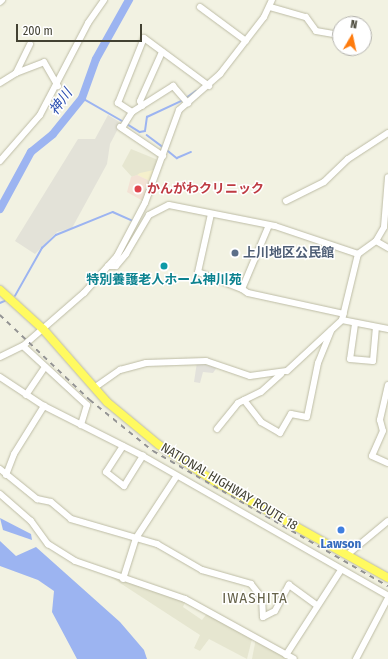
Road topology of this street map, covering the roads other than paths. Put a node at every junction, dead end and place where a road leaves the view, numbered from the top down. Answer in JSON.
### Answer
{"nodes":[{"id":1,"x":104,"y":0,"type":"edge"},
{"id":2,"x":272,"y":0,"type":"edge"},
{"id":3,"x":200,"y":7,"type":"dead end"},
{"id":4,"x":270,"y":7,"type":"junction"},
{"id":5,"x":332,"y":34,"type":"edge"},
{"id":6,"x":246,"y":41,"type":"junction"},
{"id":7,"x":30,"y":44,"type":"dead end"},
{"id":8,"x":162,"y":52,"type":"junction"},
{"id":9,"x":16,"y":73,"type":"junction"},
{"id":10,"x":0,"y":83,"type":"edge"},
{"id":11,"x":58,"y":86,"type":"junction"},
{"id":12,"x":209,"y":86,"type":"junction"},
{"id":13,"x":188,"y":103,"type":"junction"},
{"id":14,"x":142,"y":106,"type":"junction"},
{"id":15,"x":132,"y":112,"type":"junction"},
{"id":16,"x":388,"y":133,"type":"edge"},
{"id":17,"x":163,"y":156,"type":"junction"},
{"id":18,"x":0,"y":161,"type":"edge"},
{"id":19,"x":388,"y":177,"type":"edge"},
{"id":20,"x":286,"y":201,"type":"dead end"},
{"id":21,"x":211,"y":214,"type":"junction"},
{"id":22,"x":269,"y":225,"type":"junction"},
{"id":23,"x":376,"y":241,"type":"junction"},
{"id":24,"x":388,"y":248,"type":"edge"},
{"id":25,"x":358,"y":254,"type":"junction"},
{"id":26,"x":108,"y":266,"type":"junction"},
{"id":27,"x":242,"y":289,"type":"junction"},
{"id":28,"x":0,"y":290,"type":"edge"},
{"id":29,"x":343,"y":317,"type":"junction"},
{"id":30,"x":355,"y":324,"type":"junction"},
{"id":31,"x":376,"y":327,"type":"junction"},
{"id":32,"x":42,"y":329,"type":"junction"},
{"id":33,"x":388,"y":329,"type":"edge"},
{"id":34,"x":331,"y":330,"type":"junction"},
{"id":35,"x":23,"y":346,"type":"junction"},
{"id":36,"x":0,"y":357,"type":"edge"},
{"id":37,"x":45,"y":367,"type":"junction"},
{"id":38,"x":281,"y":374,"type":"junction"},
{"id":39,"x":0,"y":377,"type":"edge"},
{"id":40,"x":388,"y":385,"type":"edge"},
{"id":41,"x":94,"y":388,"type":"junction"},
{"id":42,"x":26,"y":395,"type":"junction"},
{"id":43,"x":244,"y":400,"type":"junction"},
{"id":44,"x":44,"y":406,"type":"junction"},
{"id":45,"x":80,"y":424,"type":"junction"},
{"id":46,"x":217,"y":429,"type":"dead end"},
{"id":47,"x":123,"y":446,"type":"junction"},
{"id":48,"x":143,"y":456,"type":"junction"},
{"id":49,"x":388,"y":463,"type":"edge"},
{"id":50,"x":0,"y":469,"type":"edge"},
{"id":51,"x":6,"y":475,"type":"junction"},
{"id":52,"x":176,"y":477,"type":"junction"},
{"id":53,"x":0,"y":494,"type":"edge"},
{"id":54,"x":388,"y":521,"type":"edge"},
{"id":55,"x":136,"y":538,"type":"junction"},
{"id":56,"x":347,"y":555,"type":"junction"},
{"id":57,"x":341,"y":570,"type":"junction"},
{"id":58,"x":388,"y":578,"type":"edge"},
{"id":59,"x":123,"y":579,"type":"junction"},
{"id":60,"x":388,"y":597,"type":"edge"},
{"id":61,"x":317,"y":605,"type":"junction"},
{"id":62,"x":286,"y":654,"type":"junction"},
{"id":63,"x":294,"y":659,"type":"edge"},
{"id":64,"x":356,"y":659,"type":"edge"}],
"edges":[{"from":1,"to":11,"type":"street"},
{"from":2,"to":4,"type":"street"},
{"from":3,"to":6,"type":"street"},
{"from":4,"to":5,"type":"street"},
{"from":4,"to":6,"type":"street"},
{"from":6,"to":12,"type":"street"},
{"from":7,"to":9,"type":"street"},
{"from":8,"to":12,"type":"street"},
{"from":8,"to":14,"type":"street"},
{"from":8,"to":15,"type":"street"},
{"from":9,"to":10,"type":"street"},
{"from":9,"to":11,"type":"street"},
{"from":11,"to":18,"type":"street"},
{"from":12,"to":13,"type":"street"},
{"from":13,"to":14,"type":"street"},
{"from":13,"to":17,"type":"street"},
{"from":14,"to":15,"type":"street"},
{"from":15,"to":17,"type":"street"},
{"from":16,"to":20,"type":"street"},
{"from":17,"to":26,"type":"street"},
{"from":19,"to":23,"type":"street"},
{"from":21,"to":22,"type":"street"},
{"from":21,"to":26,"type":"street"},
{"from":21,"to":27,"type":"street"},
{"from":22,"to":25,"type":"street"},
{"from":22,"to":27,"type":"street"},
{"from":23,"to":24,"type":"street"},
{"from":23,"to":25,"type":"street"},
{"from":25,"to":29,"type":"street"},
{"from":26,"to":32,"type":"street"},
{"from":27,"to":29,"type":"street"},
{"from":28,"to":32,"type":"highway","name":"NATIONAL HIGHWAY ROUTE 18"},
{"from":29,"to":30,"type":"street"},
{"from":29,"to":34,"type":"street"},
{"from":30,"to":31,"type":"street"},
{"from":30,"to":31,"type":"street"},
{"from":31,"to":33,"type":"street"},
{"from":32,"to":35,"type":"street"},
{"from":32,"to":41,"type":"highway","name":"NATIONAL HIGHWAY ROUTE 18"},
{"from":34,"to":38,"type":"street"},
{"from":34,"to":43,"type":"street"},
{"from":35,"to":36,"type":"street"},
{"from":35,"to":37,"type":"street"},
{"from":37,"to":42,"type":"street"},
{"from":37,"to":45,"type":"street"},
{"from":38,"to":41,"type":"street"},
{"from":38,"to":43,"type":"street"},
{"from":39,"to":42,"type":"street"},
{"from":40,"to":49,"type":"street"},
{"from":41,"to":56,"type":"highway","name":"NATIONAL HIGHWAY ROUTE 18"},
{"from":42,"to":44,"type":"street"},
{"from":43,"to":46,"type":"street"},
{"from":44,"to":45,"type":"street"},
{"from":44,"to":51,"type":"street"},
{"from":45,"to":47,"type":"street"},
{"from":47,"to":48,"type":"street"},
{"from":47,"to":48,"type":"street"},
{"from":48,"to":52,"type":"street"},
{"from":50,"to":51,"type":"street"},
{"from":51,"to":55,"type":"street"},
{"from":52,"to":55,"type":"street"},
{"from":52,"to":57,"type":"street"},
{"from":53,"to":59,"type":"street"},
{"from":54,"to":56,"type":"street"},
{"from":55,"to":59,"type":"street"},
{"from":55,"to":61,"type":"street"},
{"from":56,"to":58,"type":"highway","name":"NATIONAL HIGHWAY ROUTE 18"},
{"from":57,"to":60,"type":"street"},
{"from":57,"to":61,"type":"street"},
{"from":59,"to":62,"type":"street"},
{"from":60,"to":64,"type":"street"},
{"from":61,"to":62,"type":"street"},
{"from":62,"to":63,"type":"street"}]}
